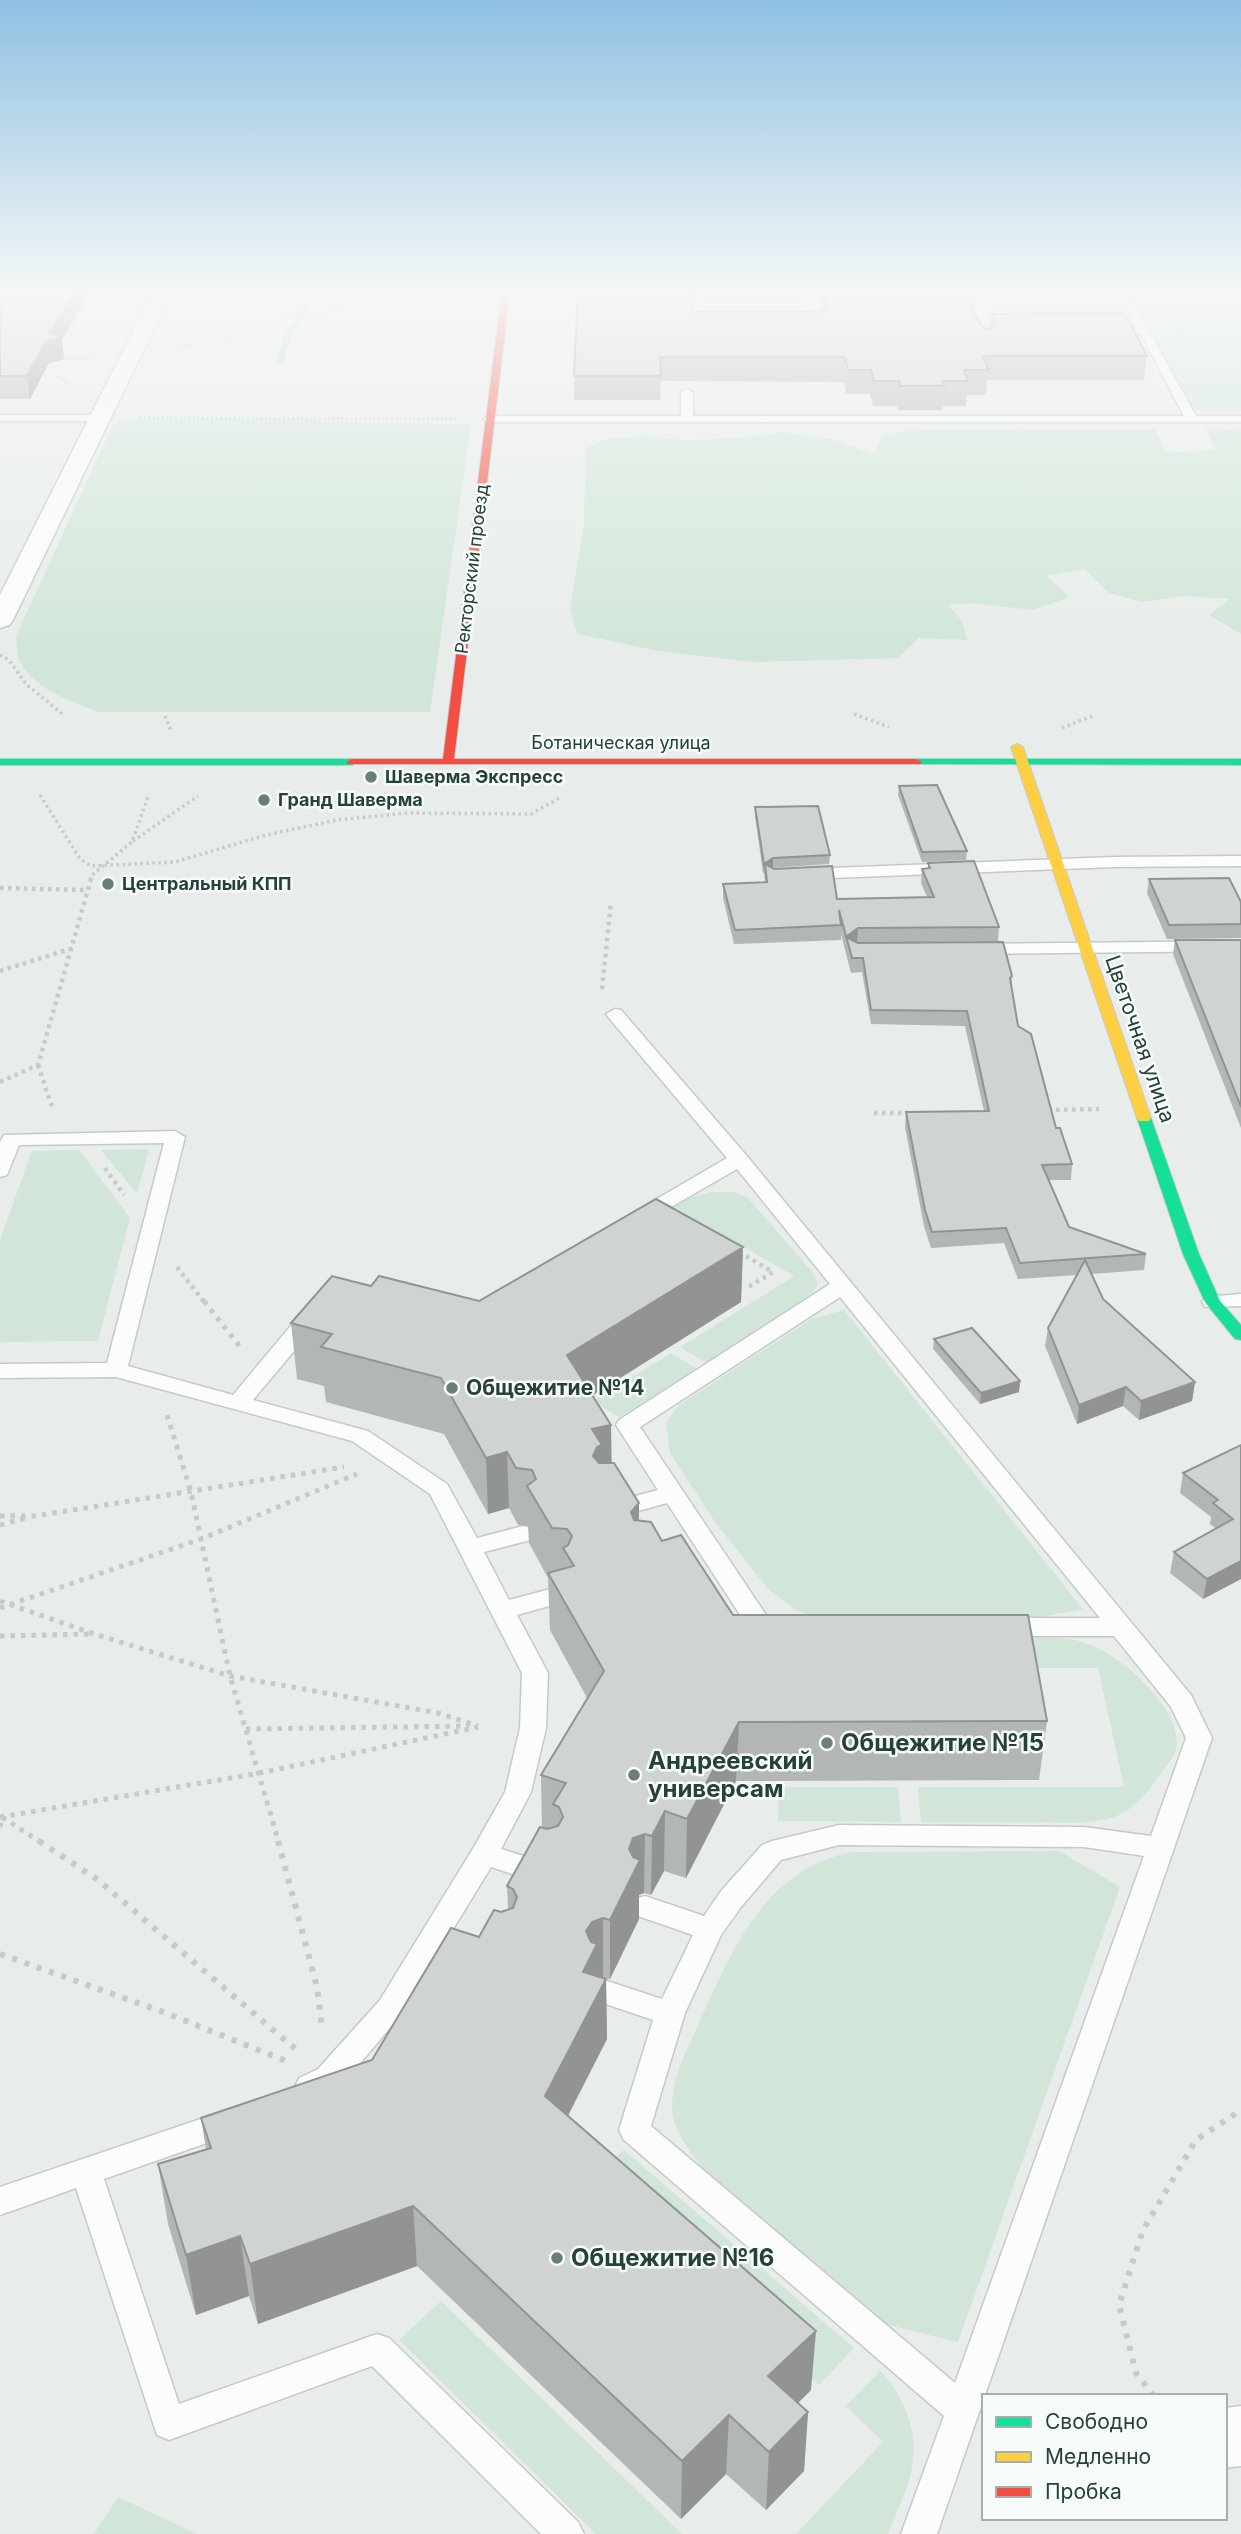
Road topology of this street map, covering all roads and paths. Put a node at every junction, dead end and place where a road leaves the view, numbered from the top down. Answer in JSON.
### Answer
{"nodes":[{"id":1,"x":104,"y":409,"type":"edge"},
{"id":2,"x":490,"y":409,"type":"edge"},
{"id":3,"x":687,"y":409,"type":"edge"},
{"id":4,"x":1186,"y":409,"type":"edge"},
{"id":5,"x":0,"y":418,"type":"edge"},
{"id":6,"x":100,"y":418,"type":"junction"},
{"id":7,"x":489,"y":419,"type":"junction"},
{"id":8,"x":687,"y":419,"type":"junction"},
{"id":9,"x":1192,"y":419,"type":"junction"},
{"id":10,"x":1241,"y":419,"type":"edge"},
{"id":11,"x":0,"y":620,"type":"edge"},
{"id":12,"x":0,"y":655,"type":"edge"},
{"id":13,"x":65,"y":716,"type":"dead end"},
{"id":14,"x":0,"y":747,"type":"edge"},
{"id":15,"x":1241,"y":747,"type":"edge"},
{"id":16,"x":449,"y":754,"type":"junction"},
{"id":17,"x":1019,"y":754,"type":"junction"},
{"id":18,"x":0,"y":762,"type":"edge"},
{"id":19,"x":1241,"y":762,"type":"edge"},
{"id":20,"x":151,"y":789,"type":"dead end"},
{"id":21,"x":37,"y":792,"type":"dead end"},
{"id":22,"x":566,"y":794,"type":"dead end"},
{"id":23,"x":1241,"y":861,"type":"edge"},
{"id":24,"x":1059,"y":864,"type":"junction"},
{"id":25,"x":103,"y":866,"type":"junction"},
{"id":26,"x":787,"y":875,"type":"edge"},
{"id":27,"x":0,"y":888,"type":"edge"},
{"id":28,"x":88,"y":890,"type":"junction"},
{"id":29,"x":611,"y":902,"type":"dead end"},
{"id":30,"x":1241,"y":946,"type":"edge"},
{"id":31,"x":1087,"y":947,"type":"junction"},
{"id":32,"x":74,"y":948,"type":"junction"},
{"id":33,"x":965,"y":949,"type":"edge"},
{"id":34,"x":0,"y":971,"type":"edge"},
{"id":35,"x":615,"y":1014,"type":"joint"},
{"id":36,"x":0,"y":1082,"type":"edge"},
{"id":37,"x":1142,"y":1108,"type":"junction"},
{"id":38,"x":1034,"y":1110,"type":"edge"},
{"id":39,"x":914,"y":1113,"type":"edge"},
{"id":40,"x":874,"y":1114,"type":"dead end"},
{"id":41,"x":739,"y":1159,"type":"junction"},
{"id":42,"x":0,"y":1171,"type":"edge"},
{"id":43,"x":626,"y":1225,"type":"edge"},
{"id":44,"x":728,"y":1245,"type":"edge"},
{"id":45,"x":842,"y":1286,"type":"junction"},
{"id":46,"x":747,"y":1288,"type":"dead end"},
{"id":47,"x":328,"y":1296,"type":"edge"},
{"id":48,"x":1241,"y":1300,"type":"edge"},
{"id":49,"x":1213,"y":1301,"type":"junction"},
{"id":50,"x":1241,"y":1335,"type":"edge"},
{"id":51,"x":116,"y":1370,"type":"junction"},
{"id":52,"x":0,"y":1371,"type":"edge"},
{"id":53,"x":156,"y":1381,"type":"junction"},
{"id":54,"x":237,"y":1403,"type":"junction"},
{"id":55,"x":393,"y":1459,"type":"junction"},
{"id":56,"x":191,"y":1492,"type":"junction"},
{"id":57,"x":672,"y":1494,"type":"junction"},
{"id":58,"x":608,"y":1511,"type":"edge"},
{"id":59,"x":0,"y":1516,"type":"edge"},
{"id":60,"x":34,"y":1516,"type":"junction"},
{"id":61,"x":0,"y":1525,"type":"edge"},
{"id":62,"x":523,"y":1534,"type":"dead end"},
{"id":63,"x":201,"y":1539,"type":"junction"},
{"id":64,"x":470,"y":1548,"type":"junction"},
{"id":65,"x":710,"y":1552,"type":"junction"},
{"id":66,"x":684,"y":1559,"type":"edge"},
{"id":67,"x":558,"y":1595,"type":"edge"},
{"id":68,"x":0,"y":1601,"type":"edge"},
{"id":69,"x":13,"y":1605,"type":"junction"},
{"id":70,"x":0,"y":1608,"type":"edge"},
{"id":71,"x":502,"y":1611,"type":"junction"},
{"id":72,"x":803,"y":1627,"type":"edge"},
{"id":73,"x":981,"y":1627,"type":"edge"},
{"id":74,"x":1118,"y":1627,"type":"junction"},
{"id":75,"x":94,"y":1634,"type":"junction"},
{"id":76,"x":0,"y":1636,"type":"edge"},
{"id":77,"x":230,"y":1676,"type":"junction"},
{"id":78,"x":478,"y":1726,"type":"junction"},
{"id":79,"x":533,"y":1728,"type":"junction"},
{"id":80,"x":246,"y":1729,"type":"junction"},
{"id":81,"x":260,"y":1773,"type":"junction"},
{"id":82,"x":1,"y":1817,"type":"edge"},
{"id":83,"x":0,"y":1827,"type":"edge"},
{"id":84,"x":1162,"y":1848,"type":"junction"},
{"id":85,"x":484,"y":1854,"type":"junction"},
{"id":86,"x":548,"y":1875,"type":"edge"},
{"id":87,"x":645,"y":1907,"type":"dead end"},
{"id":88,"x":710,"y":1928,"type":"junction"},
{"id":89,"x":0,"y":1954,"type":"edge"},
{"id":90,"x":604,"y":1992,"type":"dead end"},
{"id":91,"x":670,"y":2013,"type":"junction"},
{"id":92,"x":329,"y":2078,"type":"junction"},
{"id":93,"x":292,"y":2096,"type":"edge"},
{"id":94,"x":1241,"y":2110,"type":"edge"},
{"id":95,"x":255,"y":2113,"type":"edge"},
{"id":96,"x":86,"y":2172,"type":"junction"},
{"id":97,"x":0,"y":2201,"type":"edge"},
{"id":98,"x":1152,"y":2394,"type":"edge"},
{"id":99,"x":964,"y":2412,"type":"junction"},
{"id":100,"x":566,"y":2534,"type":"edge"},
{"id":101,"x":919,"y":2534,"type":"edge"}],
"edges":[{"from":1,"to":6,"type":"street"},
{"from":2,"to":7,"type":"street","name":"Ректорский проезд"},
{"from":3,"to":8,"type":"lane"},
{"from":4,"to":9,"type":"lane"},
{"from":5,"to":6,"type":"lane"},
{"from":6,"to":7,"type":"path"},
{"from":6,"to":11,"type":"street"},
{"from":7,"to":8,"type":"lane"},
{"from":7,"to":16,"type":"street","name":"Ректорский проезд"},
{"from":8,"to":9,"type":"lane"},
{"from":9,"to":10,"type":"lane"},
{"from":12,"to":13,"type":"path"},
{"from":14,"to":16,"type":"street","name":"Ботаническая улица"},
{"from":15,"to":17,"type":"street","name":"Ботаническая улица"},
{"from":16,"to":17,"type":"street","name":"Ботаническая улица"},
{"from":16,"to":18,"type":"street","name":"Ботаническая улица"},
{"from":17,"to":19,"type":"street","name":"Ботаническая улица"},
{"from":17,"to":24,"type":"street","name":"Цветочная улица"},
{"from":20,"to":25,"type":"path"},
{"from":21,"to":25,"type":"path"},
{"from":22,"to":25,"type":"path"},
{"from":23,"to":24,"type":"lane"},
{"from":24,"to":26,"type":"lane"},
{"from":24,"to":31,"type":"street","name":"Цветочная улица"},
{"from":25,"to":28,"type":"path"},
{"from":27,"to":28,"type":"path"},
{"from":28,"to":32,"type":"path"},
{"from":29,"to":35,"type":"path"},
{"from":30,"to":31,"type":"lane"},
{"from":31,"to":33,"type":"lane"},
{"from":31,"to":37,"type":"street","name":"Цветочная улица"},
{"from":32,"to":34,"type":"path"},
{"from":32,"to":36,"type":"path"},
{"from":35,"to":41,"type":"lane"},
{"from":37,"to":38,"type":"path"},
{"from":37,"to":49,"type":"street","name":"Цветочная улица"},
{"from":39,"to":40,"type":"path"},
{"from":41,"to":43,"type":"lane"},
{"from":41,"to":45,"type":"lane"},
{"from":42,"to":51,"type":"lane"},
{"from":44,"to":46,"type":"path"},
{"from":45,"to":57,"type":"lane"},
{"from":45,"to":74,"type":"lane"},
{"from":47,"to":54,"type":"lane"},
{"from":48,"to":49,"type":"lane"},
{"from":49,"to":50,"type":"street","name":"Цветочная улица"},
{"from":51,"to":52,"type":"lane"},
{"from":51,"to":53,"type":"lane"},
{"from":53,"to":54,"type":"lane"},
{"from":53,"to":56,"type":"path"},
{"from":54,"to":55,"type":"lane"},
{"from":55,"to":56,"type":"path"},
{"from":55,"to":63,"type":"path"},
{"from":55,"to":64,"type":"lane"},
{"from":56,"to":60,"type":"path"},
{"from":56,"to":63,"type":"path"},
{"from":57,"to":58,"type":"lane"},
{"from":57,"to":65,"type":"lane"},
{"from":59,"to":60,"type":"path"},
{"from":60,"to":61,"type":"path"},
{"from":62,"to":64,"type":"lane"},
{"from":63,"to":69,"type":"path"},
{"from":63,"to":77,"type":"path"},
{"from":64,"to":71,"type":"lane"},
{"from":65,"to":66,"type":"lane"},
{"from":65,"to":72,"type":"lane"},
{"from":67,"to":71,"type":"lane"},
{"from":68,"to":69,"type":"path"},
{"from":69,"to":70,"type":"path"},
{"from":69,"to":75,"type":"path"},
{"from":71,"to":79,"type":"lane"},
{"from":73,"to":74,"type":"lane"},
{"from":74,"to":84,"type":"lane"},
{"from":75,"to":76,"type":"path"},
{"from":75,"to":77,"type":"path"},
{"from":77,"to":78,"type":"path"},
{"from":77,"to":80,"type":"path"},
{"from":78,"to":79,"type":"path"},
{"from":78,"to":80,"type":"path"},
{"from":78,"to":81,"type":"path"},
{"from":79,"to":85,"type":"lane"},
{"from":80,"to":81,"type":"path"},
{"from":81,"to":82,"type":"path"},
{"from":81,"to":92,"type":"path"},
{"from":82,"to":83,"type":"path"},
{"from":82,"to":92,"type":"path"},
{"from":84,"to":88,"type":"lane"},
{"from":84,"to":99,"type":"lane"},
{"from":85,"to":86,"type":"lane"},
{"from":85,"to":92,"type":"lane"},
{"from":87,"to":88,"type":"lane"},
{"from":88,"to":91,"type":"lane"},
{"from":89,"to":92,"type":"path"},
{"from":90,"to":91,"type":"lane"},
{"from":91,"to":99,"type":"lane"},
{"from":92,"to":93,"type":"lane"},
{"from":94,"to":98,"type":"path"},
{"from":95,"to":96,"type":"lane"},
{"from":96,"to":97,"type":"lane"},
{"from":96,"to":100,"type":"lane"},
{"from":99,"to":101,"type":"lane"}]}
